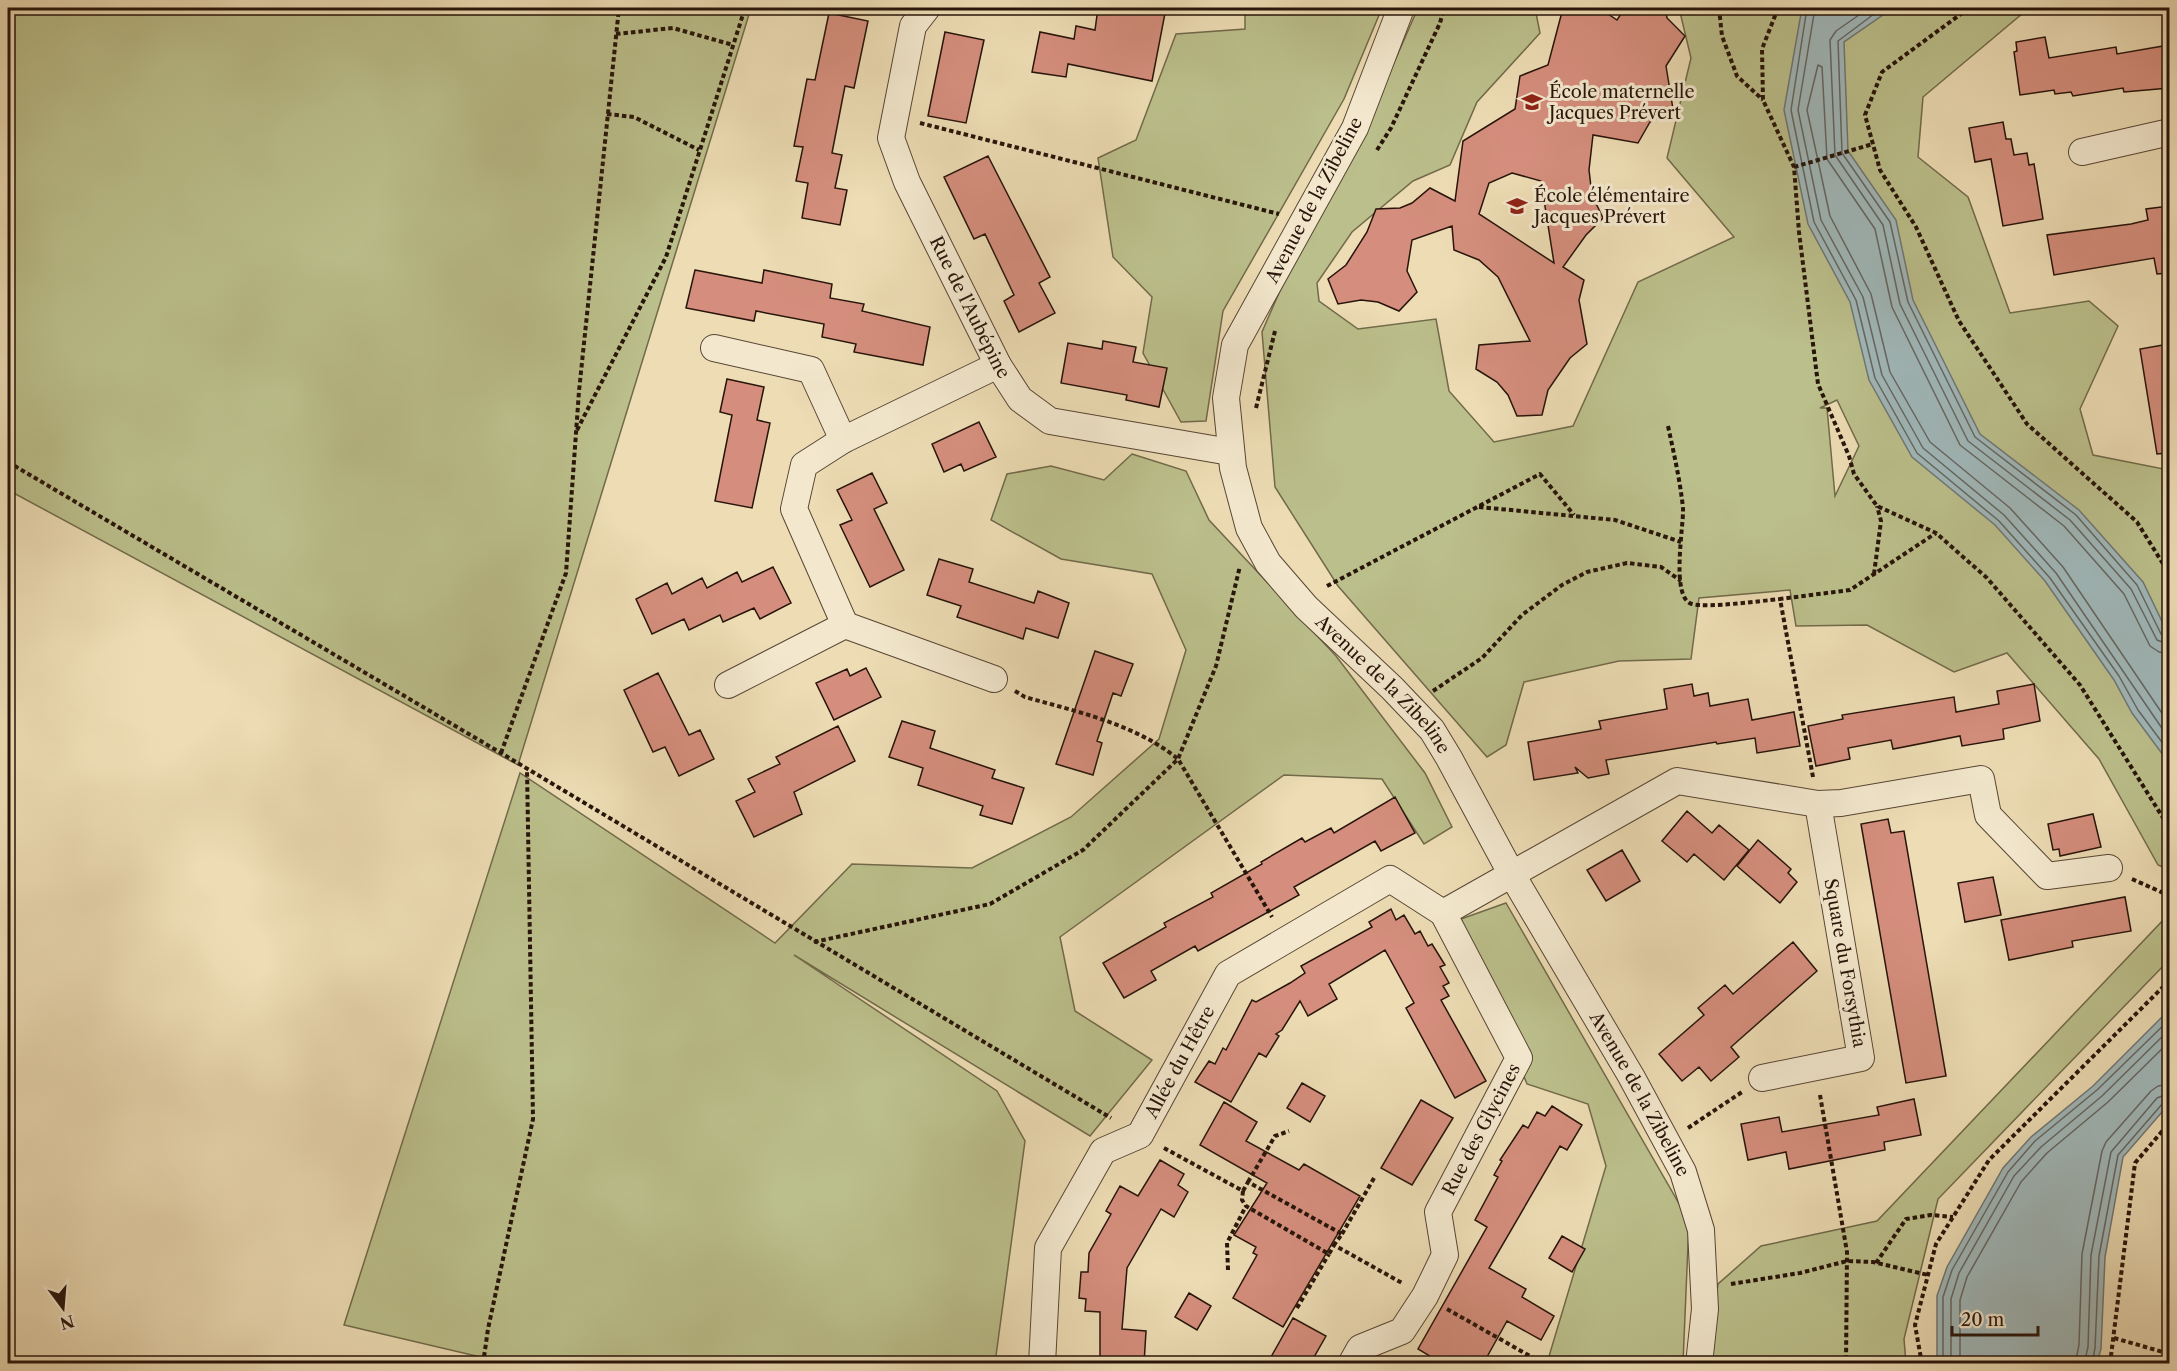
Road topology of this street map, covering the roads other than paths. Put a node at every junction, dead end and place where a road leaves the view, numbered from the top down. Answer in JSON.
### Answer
{"nodes":[{"id":1,"x":927,"y":8,"type":"edge"},
{"id":2,"x":1401,"y":8,"type":"edge"},
{"id":3,"x":2169,"y":132,"type":"edge"},
{"id":4,"x":2082,"y":152,"type":"dead end"},
{"id":5,"x":714,"y":348,"type":"dead end"},
{"id":6,"x":998,"y":365,"type":"junction"},
{"id":7,"x":843,"y":440,"type":"junction"},
{"id":8,"x":1230,"y":452,"type":"junction"},
{"id":9,"x":844,"y":625,"type":"junction"},
{"id":10,"x":994,"y":679,"type":"road end"},
{"id":11,"x":728,"y":685,"type":"dead end"},
{"id":12,"x":1818,"y":804,"type":"junction"},
{"id":13,"x":2109,"y":868,"type":"road end"},
{"id":14,"x":1511,"y":873,"type":"junction"},
{"id":15,"x":1443,"y":913,"type":"junction"},
{"id":16,"x":1762,"y":1078,"type":"road end"},
{"id":17,"x":1042,"y":1364,"type":"edge"},
{"id":18,"x":1351,"y":1364,"type":"edge"},
{"id":19,"x":1699,"y":1364,"type":"edge"}],
"edges":[{"from":1,"to":6,"type":"street","name":"Rue de l'Aubépine"},
{"from":2,"to":8,"type":"street","name":"Avenue de la Zibeline"},
{"from":3,"to":4,"type":"street"},
{"from":5,"to":7,"type":"street"},
{"from":6,"to":7,"type":"street"},
{"from":6,"to":8,"type":"street","name":"Rue de l'Aubépine"},
{"from":7,"to":9,"type":"street"},
{"from":8,"to":14,"type":"street","name":"Avenue de la Zibeline"},
{"from":9,"to":10,"type":"street"},
{"from":9,"to":11,"type":"street"},
{"from":12,"to":13,"type":"street"},
{"from":12,"to":14,"type":"street"},
{"from":12,"to":16,"type":"street","name":"Square du Forsythia"},
{"from":14,"to":15,"type":"street"},
{"from":14,"to":19,"type":"street","name":"Avenue de la Zibeline"},
{"from":15,"to":17,"type":"street","name":"Allée du Hêtre"},
{"from":15,"to":18,"type":"street","name":"Rue des Glycines"}]}
